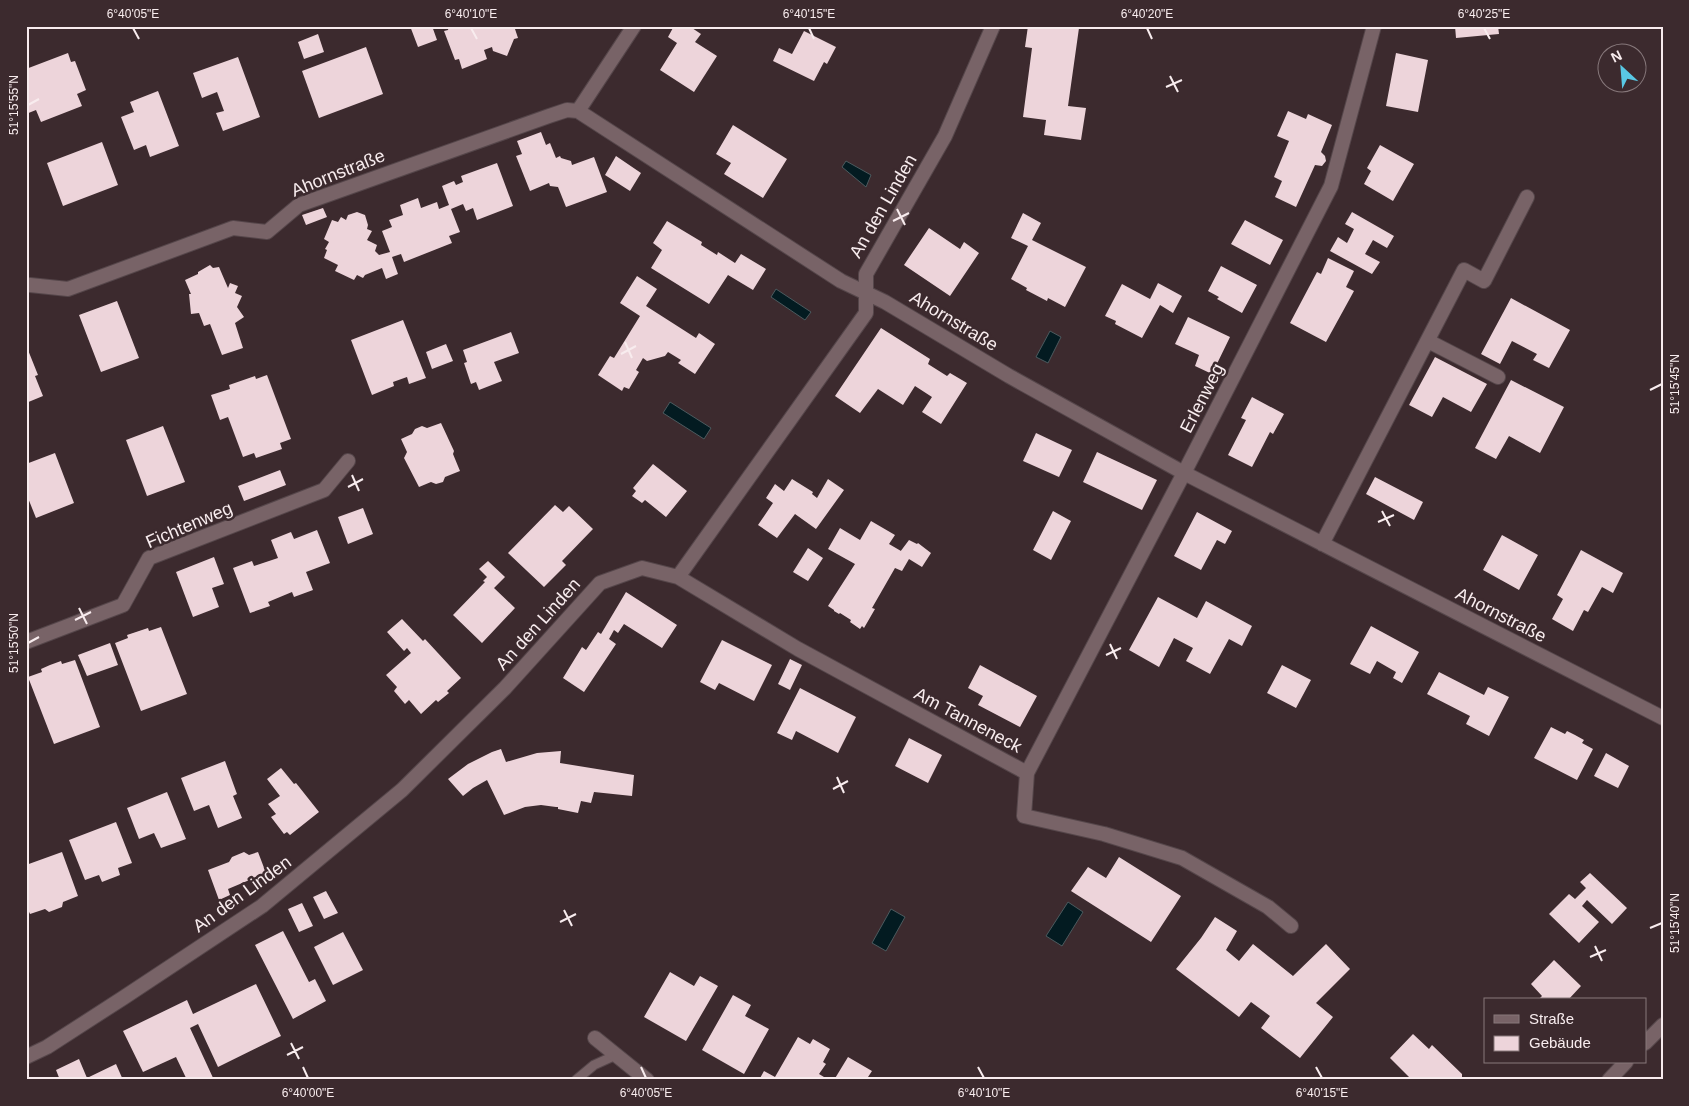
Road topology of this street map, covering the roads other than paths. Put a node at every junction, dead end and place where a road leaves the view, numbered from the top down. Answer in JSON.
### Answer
{"nodes":[{"id":1,"x":634,"y":26,"type":"edge"},
{"id":2,"x":992,"y":26,"type":"edge"},
{"id":3,"x":1374,"y":26,"type":"edge"},
{"id":4,"x":578,"y":111,"type":"junction"},
{"id":5,"x":1527,"y":197,"type":"dead end"},
{"id":6,"x":30,"y":285,"type":"dead end"},
{"id":7,"x":867,"y":292,"type":"junction"},
{"id":8,"x":1428,"y":341,"type":"junction"},
{"id":9,"x":1498,"y":377,"type":"dead end"},
{"id":10,"x":348,"y":461,"type":"dead end"},
{"id":11,"x":1184,"y":473,"type":"junction"},
{"id":12,"x":1322,"y":544,"type":"junction"},
{"id":13,"x":678,"y":577,"type":"junction"},
{"id":14,"x":26,"y":642,"type":"edge"},
{"id":15,"x":1663,"y":718,"type":"edge"},
{"id":16,"x":1027,"y":772,"type":"junction"},
{"id":17,"x":1291,"y":926,"type":"dead end"},
{"id":18,"x":1663,"y":1025,"type":"edge"},
{"id":19,"x":595,"y":1038,"type":"dead end"},
{"id":20,"x":1646,"y":1042,"type":"edge"},
{"id":21,"x":616,"y":1054,"type":"junction"},
{"id":22,"x":26,"y":1057,"type":"edge"},
{"id":23,"x":1624,"y":1064,"type":"edge"},
{"id":24,"x":576,"y":1080,"type":"edge"},
{"id":25,"x":647,"y":1080,"type":"edge"},
{"id":26,"x":1609,"y":1080,"type":"edge"}],
"edges":[{"from":1,"to":4,"type":"street"},
{"from":2,"to":7,"type":"street","name":"An den Linden"},
{"from":3,"to":11,"type":"street","name":"Erlenweg"},
{"from":4,"to":6,"type":"street","name":"Ahornstraße"},
{"from":4,"to":7,"type":"street","name":"Ahornstraße"},
{"from":5,"to":8,"type":"street"},
{"from":7,"to":11,"type":"street","name":"Ahornstraße"},
{"from":7,"to":13,"type":"street","name":"An den Linden"},
{"from":8,"to":9,"type":"street"},
{"from":8,"to":12,"type":"street"},
{"from":10,"to":14,"type":"street","name":"Fichtenweg"},
{"from":11,"to":12,"type":"street","name":"Ahornstraße"},
{"from":11,"to":16,"type":"street","name":"Erlenweg"},
{"from":12,"to":15,"type":"street","name":"Ahornstraße"},
{"from":13,"to":16,"type":"street","name":"Am Tanneneck"},
{"from":13,"to":22,"type":"street","name":"An den Linden"},
{"from":16,"to":17,"type":"street","name":"Am Tanneneck"},
{"from":18,"to":20,"type":"street"},
{"from":19,"to":21,"type":"street"},
{"from":21,"to":24,"type":"lane"},
{"from":21,"to":25,"type":"street"},
{"from":23,"to":26,"type":"street"}]}
